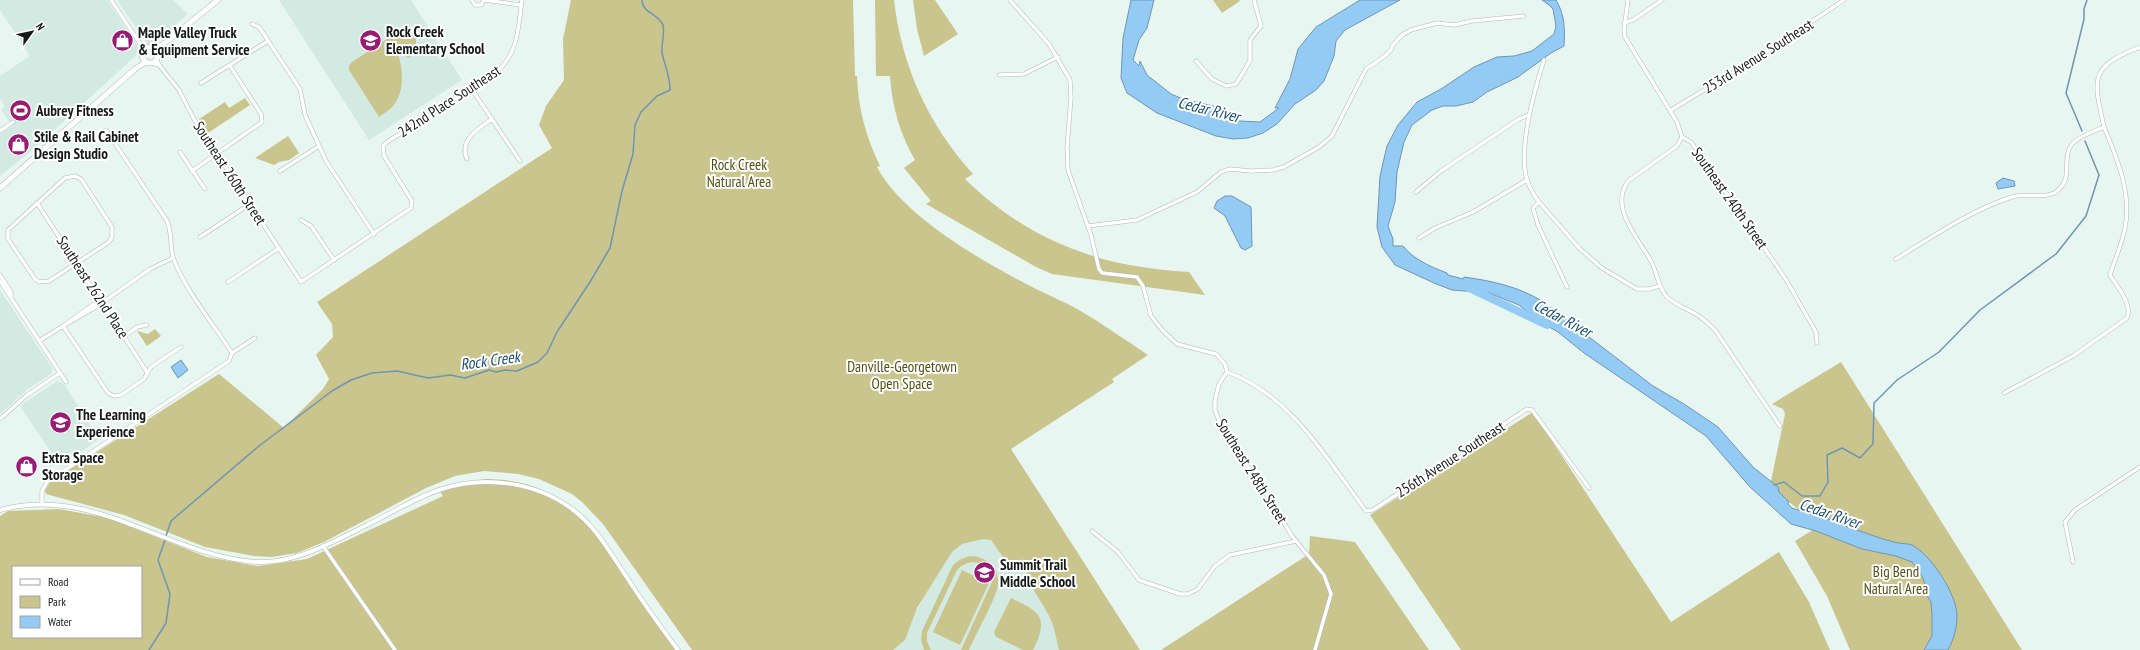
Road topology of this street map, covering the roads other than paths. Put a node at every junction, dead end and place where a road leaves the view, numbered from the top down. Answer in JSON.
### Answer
{"nodes":[{"id":1,"x":111,"y":0,"type":"edge"},
{"id":2,"x":218,"y":0,"type":"edge"},
{"id":3,"x":472,"y":0,"type":"edge"},
{"id":4,"x":484,"y":0,"type":"edge"},
{"id":5,"x":522,"y":0,"type":"edge"},
{"id":6,"x":1010,"y":0,"type":"edge"},
{"id":7,"x":1254,"y":0,"type":"edge"},
{"id":8,"x":1628,"y":0,"type":"edge"},
{"id":9,"x":1662,"y":0,"type":"edge"},
{"id":10,"x":1844,"y":0,"type":"edge"},
{"id":11,"x":521,"y":5,"type":"junction"},
{"id":12,"x":1524,"y":16,"type":"dead end"},
{"id":13,"x":1624,"y":23,"type":"junction"},
{"id":14,"x":252,"y":24,"type":"dead end"},
{"id":15,"x":268,"y":41,"type":"junction"},
{"id":16,"x":2140,"y":47,"type":"edge"},
{"id":17,"x":143,"y":49,"type":"junction"},
{"id":18,"x":156,"y":50,"type":"junction"},
{"id":19,"x":1058,"y":57,"type":"junction"},
{"id":20,"x":145,"y":60,"type":"junction"},
{"id":21,"x":1544,"y":60,"type":"dead end"},
{"id":22,"x":155,"y":61,"type":"junction"},
{"id":23,"x":1196,"y":61,"type":"dead end"},
{"id":24,"x":230,"y":66,"type":"junction"},
{"id":25,"x":999,"y":75,"type":"dead end"},
{"id":26,"x":201,"y":83,"type":"dead end"},
{"id":27,"x":471,"y":88,"type":"junction"},
{"id":28,"x":1671,"y":110,"type":"junction"},
{"id":29,"x":1529,"y":115,"type":"junction"},
{"id":30,"x":492,"y":119,"type":"junction"},
{"id":31,"x":13,"y":122,"type":"dead end"},
{"id":32,"x":2104,"y":127,"type":"junction"},
{"id":33,"x":106,"y":130,"type":"dead end"},
{"id":34,"x":0,"y":131,"type":"edge"},
{"id":35,"x":1682,"y":136,"type":"junction"},
{"id":36,"x":319,"y":146,"type":"junction"},
{"id":37,"x":180,"y":152,"type":"dead end"},
{"id":38,"x":217,"y":154,"type":"junction"},
{"id":39,"x":467,"y":159,"type":"dead end"},
{"id":40,"x":520,"y":161,"type":"dead end"},
{"id":41,"x":280,"y":170,"type":"dead end"},
{"id":42,"x":192,"y":171,"type":"junction"},
{"id":43,"x":1527,"y":180,"type":"junction"},
{"id":44,"x":0,"y":188,"type":"edge"},
{"id":45,"x":205,"y":189,"type":"dead end"},
{"id":46,"x":1416,"y":192,"type":"dead end"},
{"id":47,"x":1539,"y":202,"type":"junction"},
{"id":48,"x":37,"y":203,"type":"junction"},
{"id":49,"x":250,"y":204,"type":"junction"},
{"id":50,"x":300,"y":220,"type":"dead end"},
{"id":51,"x":1088,"y":226,"type":"junction"},
{"id":52,"x":374,"y":234,"type":"junction"},
{"id":53,"x":200,"y":237,"type":"dead end"},
{"id":54,"x":1419,"y":238,"type":"dead end"},
{"id":55,"x":279,"y":248,"type":"junction"},
{"id":56,"x":173,"y":258,"type":"junction"},
{"id":57,"x":1896,"y":259,"type":"dead end"},
{"id":58,"x":334,"y":260,"type":"junction"},
{"id":59,"x":77,"y":263,"type":"junction"},
{"id":60,"x":0,"y":275,"type":"edge"},
{"id":61,"x":0,"y":281,"type":"edge"},
{"id":62,"x":228,"y":282,"type":"dead end"},
{"id":63,"x":1660,"y":286,"type":"junction"},
{"id":64,"x":1567,"y":287,"type":"dead end"},
{"id":65,"x":11,"y":298,"type":"junction"},
{"id":66,"x":102,"y":301,"type":"junction"},
{"id":67,"x":147,"y":325,"type":"dead end"},
{"id":68,"x":63,"y":326,"type":"junction"},
{"id":69,"x":124,"y":336,"type":"junction"},
{"id":70,"x":255,"y":338,"type":"dead end"},
{"id":71,"x":39,"y":341,"type":"junction"},
{"id":72,"x":1818,"y":343,"type":"dead end"},
{"id":73,"x":181,"y":347,"type":"dead end"},
{"id":74,"x":232,"y":353,"type":"junction"},
{"id":75,"x":147,"y":372,"type":"junction"},
{"id":76,"x":1227,"y":372,"type":"junction"},
{"id":77,"x":60,"y":373,"type":"junction"},
{"id":78,"x":66,"y":382,"type":"dead end"},
{"id":79,"x":2004,"y":393,"type":"dead end"},
{"id":80,"x":0,"y":419,"type":"edge"},
{"id":81,"x":1780,"y":426,"type":"dead end"},
{"id":82,"x":2140,"y":467,"type":"edge"},
{"id":83,"x":1589,"y":488,"type":"dead end"},
{"id":84,"x":42,"y":504,"type":"junction"},
{"id":85,"x":0,"y":510,"type":"edge"},
{"id":86,"x":1092,"y":531,"type":"dead end"},
{"id":87,"x":1296,"y":541,"type":"junction"},
{"id":88,"x":323,"y":546,"type":"junction"},
{"id":89,"x":2073,"y":562,"type":"dead end"},
{"id":90,"x":395,"y":650,"type":"edge"},
{"id":91,"x":678,"y":650,"type":"edge"},
{"id":92,"x":1315,"y":650,"type":"edge"}],
"edges":[{"from":1,"to":17,"type":"street"},
{"from":2,"to":18,"type":"main road"},
{"from":3,"to":4,"type":"street"},
{"from":4,"to":11,"type":"street"},
{"from":5,"to":11,"type":"street"},
{"from":6,"to":19,"type":"street"},
{"from":7,"to":23,"type":"street"},
{"from":8,"to":13,"type":"street"},
{"from":9,"to":13,"type":"street"},
{"from":10,"to":28,"type":"street","name":"253rd Avenue Southeast"},
{"from":11,"to":27,"type":"street","name":"242nd Place Southeast"},
{"from":12,"to":51,"type":"street"},
{"from":13,"to":28,"type":"street","name":"Southeast 240th Street"},
{"from":14,"to":15,"type":"street"},
{"from":15,"to":24,"type":"street"},
{"from":15,"to":36,"type":"street"},
{"from":16,"to":32,"type":"street"},
{"from":17,"to":18,"type":"main road"},
{"from":17,"to":20,"type":"main road"},
{"from":18,"to":22,"type":"main road"},
{"from":19,"to":25,"type":"street"},
{"from":19,"to":51,"type":"street"},
{"from":20,"to":22,"type":"main road"},
{"from":20,"to":44,"type":"main road"},
{"from":21,"to":29,"type":"street"},
{"from":22,"to":38,"type":"street","name":"Southeast 260th Street"},
{"from":24,"to":26,"type":"street"},
{"from":24,"to":38,"type":"street"},
{"from":27,"to":30,"type":"street"},
{"from":27,"to":52,"type":"street","name":"242nd Place Southeast"},
{"from":28,"to":35,"type":"street","name":"Southeast 240th Street"},
{"from":29,"to":43,"type":"street"},
{"from":29,"to":46,"type":"street"},
{"from":30,"to":39,"type":"street"},
{"from":30,"to":40,"type":"street"},
{"from":31,"to":34,"type":"street"},
{"from":32,"to":57,"type":"street"},
{"from":32,"to":79,"type":"street"},
{"from":33,"to":56,"type":"street"},
{"from":35,"to":63,"type":"street"},
{"from":35,"to":72,"type":"street","name":"Southeast 240th Street"},
{"from":36,"to":41,"type":"street"},
{"from":36,"to":52,"type":"street"},
{"from":37,"to":42,"type":"street"},
{"from":38,"to":42,"type":"street"},
{"from":38,"to":49,"type":"street","name":"Southeast 260th Street"},
{"from":42,"to":45,"type":"street"},
{"from":43,"to":47,"type":"street"},
{"from":43,"to":54,"type":"street"},
{"from":47,"to":63,"type":"street"},
{"from":47,"to":64,"type":"street"},
{"from":48,"to":59,"type":"street","name":"Southeast 262nd Place"},
{"from":48,"to":59,"type":"street"},
{"from":48,"to":59,"type":"street"},
{"from":49,"to":53,"type":"street"},
{"from":49,"to":55,"type":"street","name":"Southeast 260th Street"},
{"from":50,"to":58,"type":"street"},
{"from":51,"to":76,"type":"street"},
{"from":52,"to":58,"type":"street"},
{"from":55,"to":58,"type":"street","name":"Southeast 260th Street"},
{"from":55,"to":62,"type":"street"},
{"from":56,"to":66,"type":"street"},
{"from":56,"to":74,"type":"street"},
{"from":59,"to":66,"type":"street","name":"Southeast 262nd Place"},
{"from":60,"to":65,"type":"street"},
{"from":61,"to":65,"type":"street"},
{"from":63,"to":81,"type":"street"},
{"from":65,"to":71,"type":"street"},
{"from":66,"to":68,"type":"street"},
{"from":66,"to":69,"type":"street","name":"Southeast 262nd Place"},
{"from":67,"to":69,"type":"street"},
{"from":68,"to":71,"type":"street"},
{"from":68,"to":75,"type":"street"},
{"from":69,"to":75,"type":"street","name":"Southeast 262nd Place"},
{"from":70,"to":74,"type":"street"},
{"from":71,"to":77,"type":"street"},
{"from":73,"to":75,"type":"street"},
{"from":74,"to":84,"type":"street"},
{"from":76,"to":83,"type":"street","name":"256th Avenue Southeast"},
{"from":76,"to":87,"type":"street","name":"Southeast 248th Street"},
{"from":77,"to":78,"type":"street"},
{"from":77,"to":80,"type":"street"},
{"from":82,"to":89,"type":"street"},
{"from":84,"to":85,"type":"street"},
{"from":84,"to":88,"type":"street"},
{"from":86,"to":87,"type":"street"},
{"from":87,"to":92,"type":"street","name":"Southeast 248th Street"},
{"from":88,"to":90,"type":"street"},
{"from":88,"to":91,"type":"street"}]}
